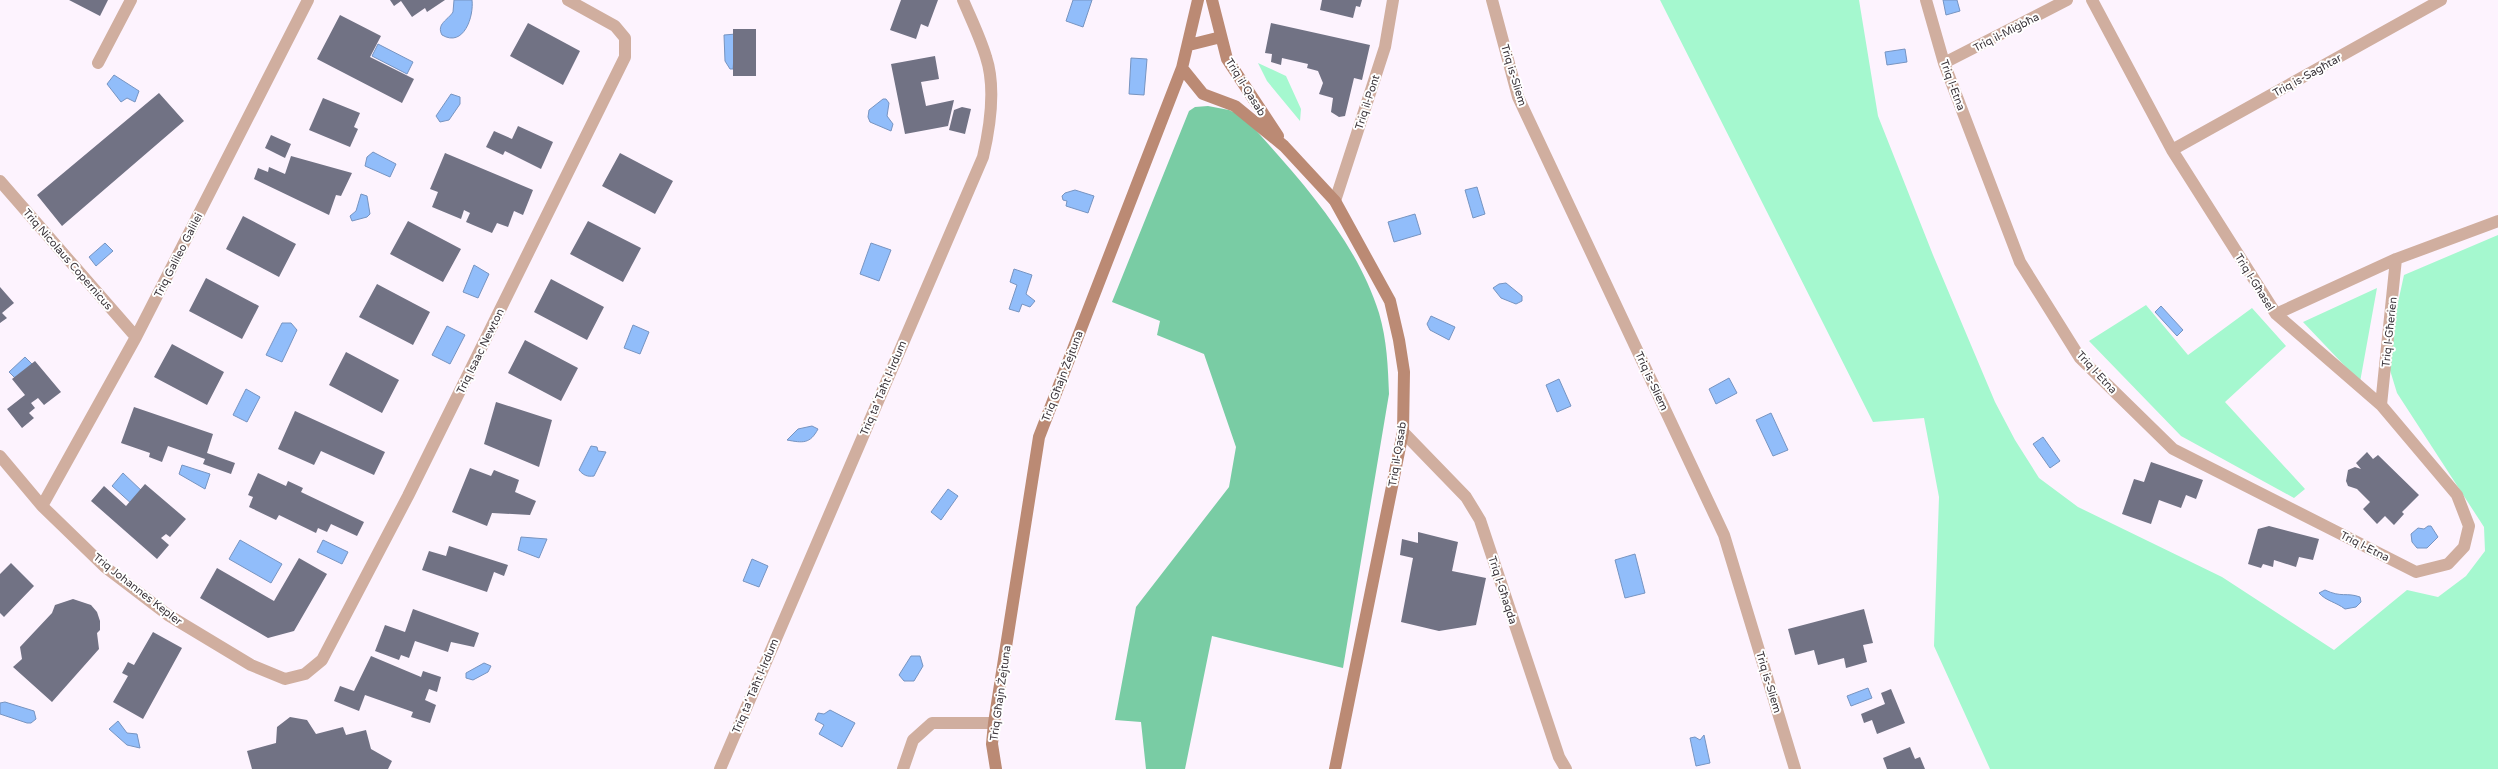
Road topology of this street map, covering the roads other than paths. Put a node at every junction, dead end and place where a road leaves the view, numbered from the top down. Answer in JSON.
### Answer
{"nodes":[{"id":1,"x":131,"y":0,"type":"edge"},
{"id":2,"x":308,"y":0,"type":"edge"},
{"id":3,"x":568,"y":0,"type":"edge"},
{"id":4,"x":963,"y":0,"type":"edge"},
{"id":5,"x":1198,"y":0,"type":"edge"},
{"id":6,"x":1212,"y":0,"type":"edge"},
{"id":7,"x":1393,"y":0,"type":"edge"},
{"id":8,"x":1492,"y":0,"type":"edge"},
{"id":9,"x":1926,"y":0,"type":"edge"},
{"id":10,"x":2068,"y":0,"type":"edge"},
{"id":11,"x":2092,"y":0,"type":"edge"},
{"id":12,"x":2441,"y":0,"type":"edge"},
{"id":13,"x":1221,"y":37,"type":"junction"},
{"id":14,"x":1189,"y":45,"type":"junction"},
{"id":15,"x":98,"y":63,"type":"dead end"},
{"id":16,"x":1944,"y":63,"type":"junction"},
{"id":17,"x":1182,"y":68,"type":"junction"},
{"id":18,"x":1284,"y":146,"type":"junction"},
{"id":19,"x":2172,"y":150,"type":"junction"},
{"id":20,"x":0,"y":181,"type":"edge"},
{"id":21,"x":1335,"y":201,"type":"junction"},
{"id":22,"x":2498,"y":221,"type":"edge"},
{"id":23,"x":2396,"y":259,"type":"junction"},
{"id":24,"x":2276,"y":314,"type":"junction"},
{"id":25,"x":136,"y":337,"type":"junction"},
{"id":26,"x":2381,"y":405,"type":"junction"},
{"id":27,"x":1403,"y":432,"type":"junction"},
{"id":28,"x":0,"y":456,"type":"edge"},
{"id":29,"x":42,"y":506,"type":"junction"},
{"id":30,"x":2448,"y":564,"type":"joint"},
{"id":31,"x":322,"y":660,"type":"joint"},
{"id":32,"x":994,"y":723,"type":"junction"},
{"id":33,"x":720,"y":769,"type":"edge"},
{"id":34,"x":903,"y":769,"type":"edge"},
{"id":35,"x":996,"y":769,"type":"edge"},
{"id":36,"x":1335,"y":769,"type":"edge"},
{"id":37,"x":1566,"y":769,"type":"edge"},
{"id":38,"x":1795,"y":769,"type":"edge"}],
"edges":[{"from":1,"to":15,"type":"street"},
{"from":2,"to":25,"type":"street","name":"Triq Galileo Galilei"},
{"from":3,"to":31,"type":"street","name":"Triq Isaac Newton"},
{"from":4,"to":33,"type":"street","name":"Triq ta' Taħt l-Irdum"},
{"from":5,"to":14,"type":"street","name":"Triq Għajn Żejtuna"},
{"from":6,"to":13,"type":"street","name":"Triq il-Qasab"},
{"from":7,"to":21,"type":"street","name":"Triq il-Pont"},
{"from":8,"to":38,"type":"street","name":"Triq is-Sliem"},
{"from":9,"to":16,"type":"street","name":"Triq l-Etna"},
{"from":10,"to":16,"type":"street","name":"Triq il-Miġbħa"},
{"from":11,"to":19,"type":"street","name":"Triq l-Għasel"},
{"from":12,"to":19,"type":"street","name":"Triq is-Sagħtar"},
{"from":13,"to":14,"type":"street"},
{"from":13,"to":18,"type":"street","name":"Triq il-Qasab"},
{"from":14,"to":17,"type":"street","name":"Triq Għajn Żejtuna"},
{"from":16,"to":30,"type":"street","name":"Triq l-Etna"},
{"from":17,"to":18,"type":"street","name":"Triq il-Qasab"},
{"from":17,"to":32,"type":"street","name":"Triq Għajn Żejtuna"},
{"from":18,"to":21,"type":"street","name":"Triq il-Qasab"},
{"from":19,"to":24,"type":"street","name":"Triq l-Għasel"},
{"from":20,"to":25,"type":"street","name":"Triq Nicolaus Copernicus"},
{"from":21,"to":27,"type":"street","name":"Triq il-Qasab"},
{"from":22,"to":23,"type":"street"},
{"from":23,"to":24,"type":"street"},
{"from":23,"to":26,"type":"street","name":"Triq l-Għerien"},
{"from":24,"to":26,"type":"street","name":"Triq l-Għasel"},
{"from":25,"to":29,"type":"street","name":"Triq Galileo Galilei"},
{"from":26,"to":30,"type":"street","name":"Triq l-Għasel"},
{"from":27,"to":36,"type":"street","name":"Triq il-Qasab"},
{"from":27,"to":37,"type":"street","name":"Triq l-Għaqda"},
{"from":28,"to":29,"type":"street","name":"Triq Johannes Kepler"},
{"from":29,"to":31,"type":"street","name":"Triq Johannes Kepler"},
{"from":32,"to":34,"type":"street"},
{"from":32,"to":35,"type":"street","name":"Triq Għajn Żejtuna"}]}
